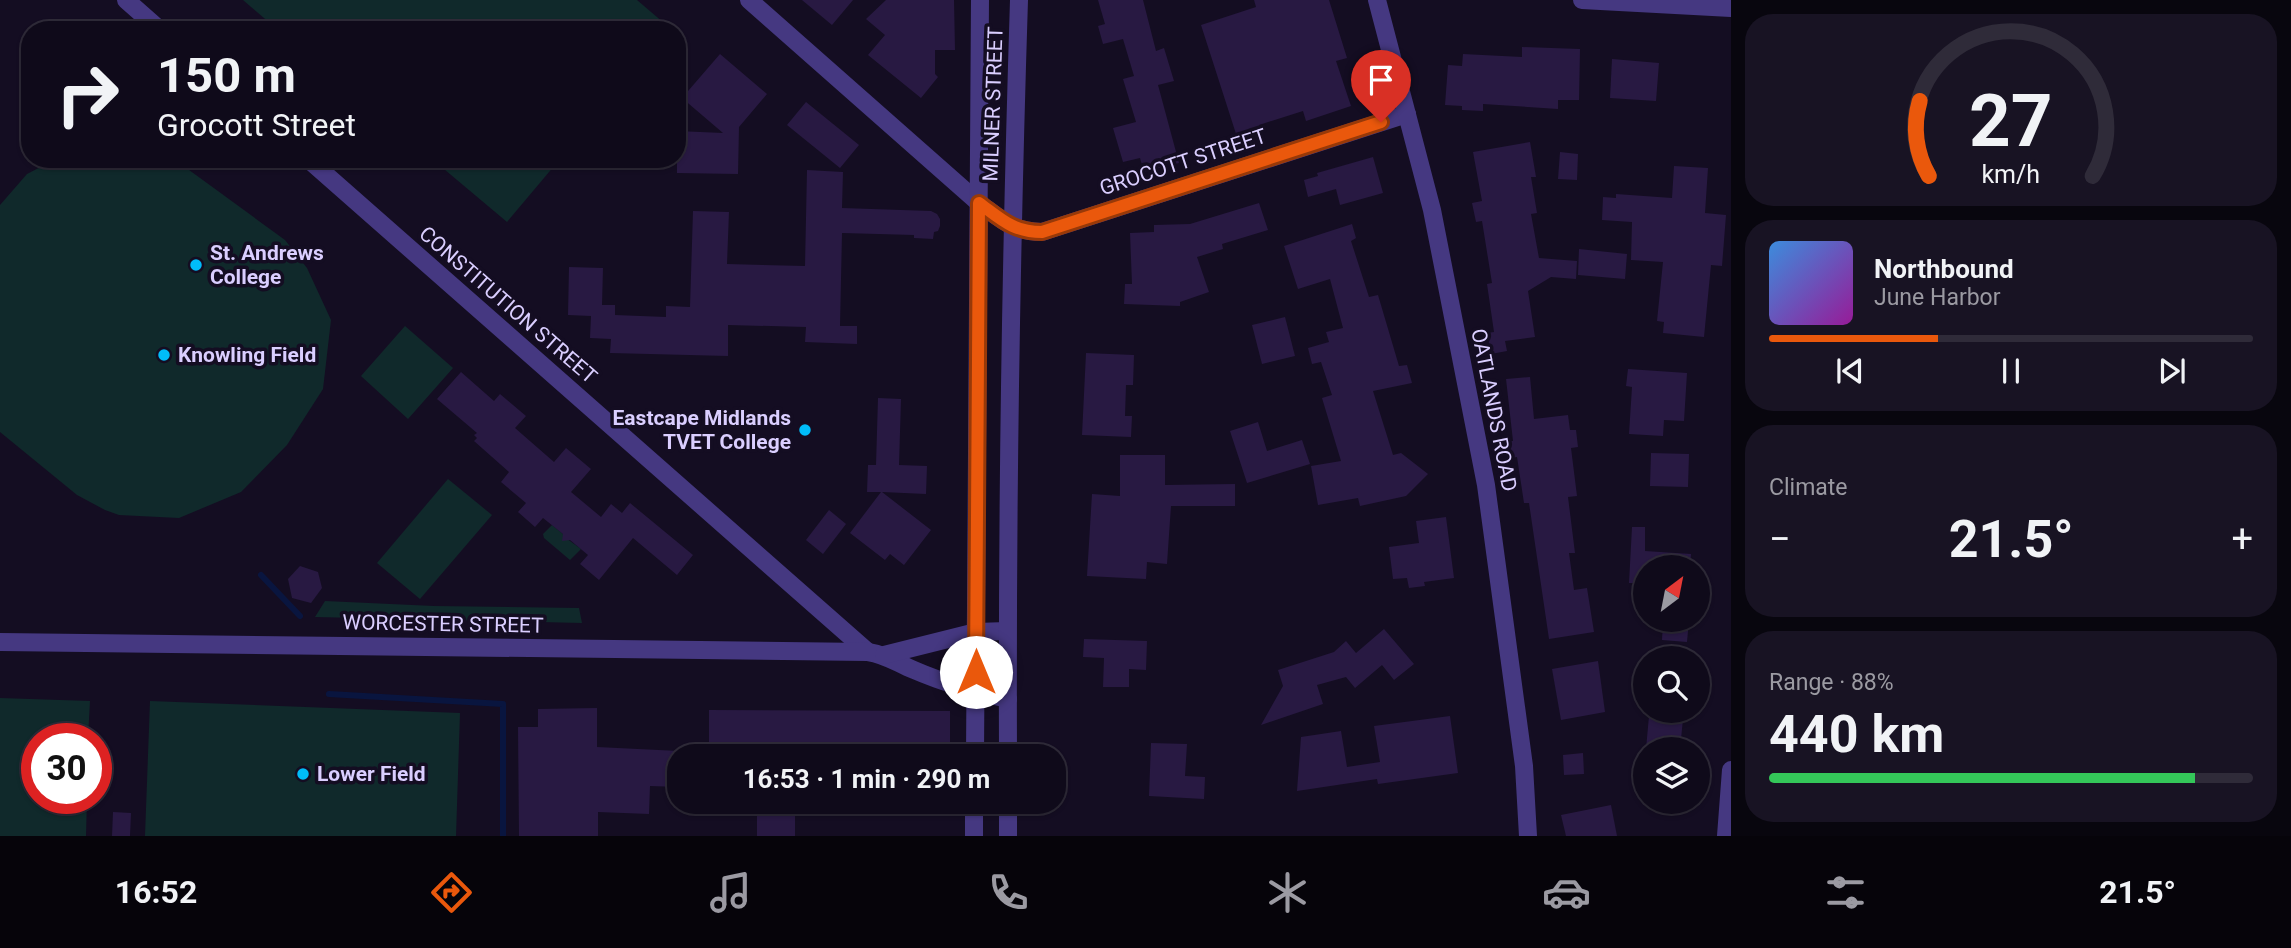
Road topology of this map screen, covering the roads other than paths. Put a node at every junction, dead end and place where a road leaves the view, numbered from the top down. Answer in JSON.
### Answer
{"nodes":[{"id":1,"x":126,"y":0,"type":"edge"},
{"id":2,"x":749,"y":0,"type":"edge"},
{"id":3,"x":980,"y":0,"type":"edge"},
{"id":4,"x":1019,"y":0,"type":"edge"},
{"id":5,"x":1377,"y":0,"type":"edge"},
{"id":6,"x":1582,"y":0,"type":"edge"},
{"id":7,"x":1731,"y":8,"type":"edge"},
{"id":8,"x":150,"y":21,"type":"edge"},
{"id":9,"x":1407,"y":114,"type":"junction"},
{"id":10,"x":318,"y":168,"type":"edge"},
{"id":11,"x":979,"y":203,"type":"junction"},
{"id":12,"x":1012,"y":227,"type":"junction"},
{"id":13,"x":1007,"y":631,"type":"junction"},
{"id":14,"x":976,"y":632,"type":"junction"},
{"id":15,"x":0,"y":642,"type":"edge"},
{"id":16,"x":876,"y":654,"type":"junction"},
{"id":17,"x":976,"y":692,"type":"junction"},
{"id":18,"x":1008,"y":699,"type":"junction"},
{"id":19,"x":975,"y":744,"type":"edge"},
{"id":20,"x":1008,"y":744,"type":"edge"},
{"id":21,"x":1731,"y":770,"type":"edge"},
{"id":22,"x":974,"y":814,"type":"edge"},
{"id":23,"x":1008,"y":814,"type":"edge"},
{"id":24,"x":974,"y":836,"type":"edge"},
{"id":25,"x":1008,"y":836,"type":"edge"},
{"id":26,"x":1528,"y":836,"type":"edge"},
{"id":27,"x":1726,"y":836,"type":"edge"}],
"edges":[{"from":1,"to":8,"type":"street"},
{"from":2,"to":11,"type":"street","name":"GROCOTT STREET"},
{"from":3,"to":11,"type":"street","name":"MILNER STREET"},
{"from":4,"to":12,"type":"street","name":"MILNER STREET"},
{"from":5,"to":9,"type":"street","name":"OATLANDS ROAD"},
{"from":6,"to":7,"type":"street"},
{"from":9,"to":12,"type":"street","name":"GROCOTT STREET"},
{"from":9,"to":26,"type":"street","name":"OATLANDS ROAD"},
{"from":10,"to":16,"type":"street","name":"CONSTITUTION STREET"},
{"from":11,"to":12,"type":"street","name":"GROCOTT STREET"},
{"from":11,"to":14,"type":"street","name":"MILNER STREET"},
{"from":12,"to":13,"type":"street","name":"MILNER STREET"},
{"from":13,"to":14,"type":"street","name":"WORCESTER STREET"},
{"from":13,"to":18,"type":"street","name":"MILNER STREET"},
{"from":14,"to":16,"type":"street","name":"WORCESTER STREET"},
{"from":14,"to":17,"type":"street","name":"MILNER STREET"},
{"from":15,"to":16,"type":"street","name":"WORCESTER STREET"},
{"from":16,"to":17,"type":"street","name":"WORCESTER STREET"},
{"from":17,"to":18,"type":"street","name":"WORCESTER STREET"},
{"from":17,"to":19,"type":"street","name":"MILNER STREET"},
{"from":18,"to":20,"type":"street","name":"MILNER STREET"},
{"from":21,"to":27,"type":"street"},
{"from":22,"to":24,"type":"street"},
{"from":23,"to":25,"type":"street"}]}
